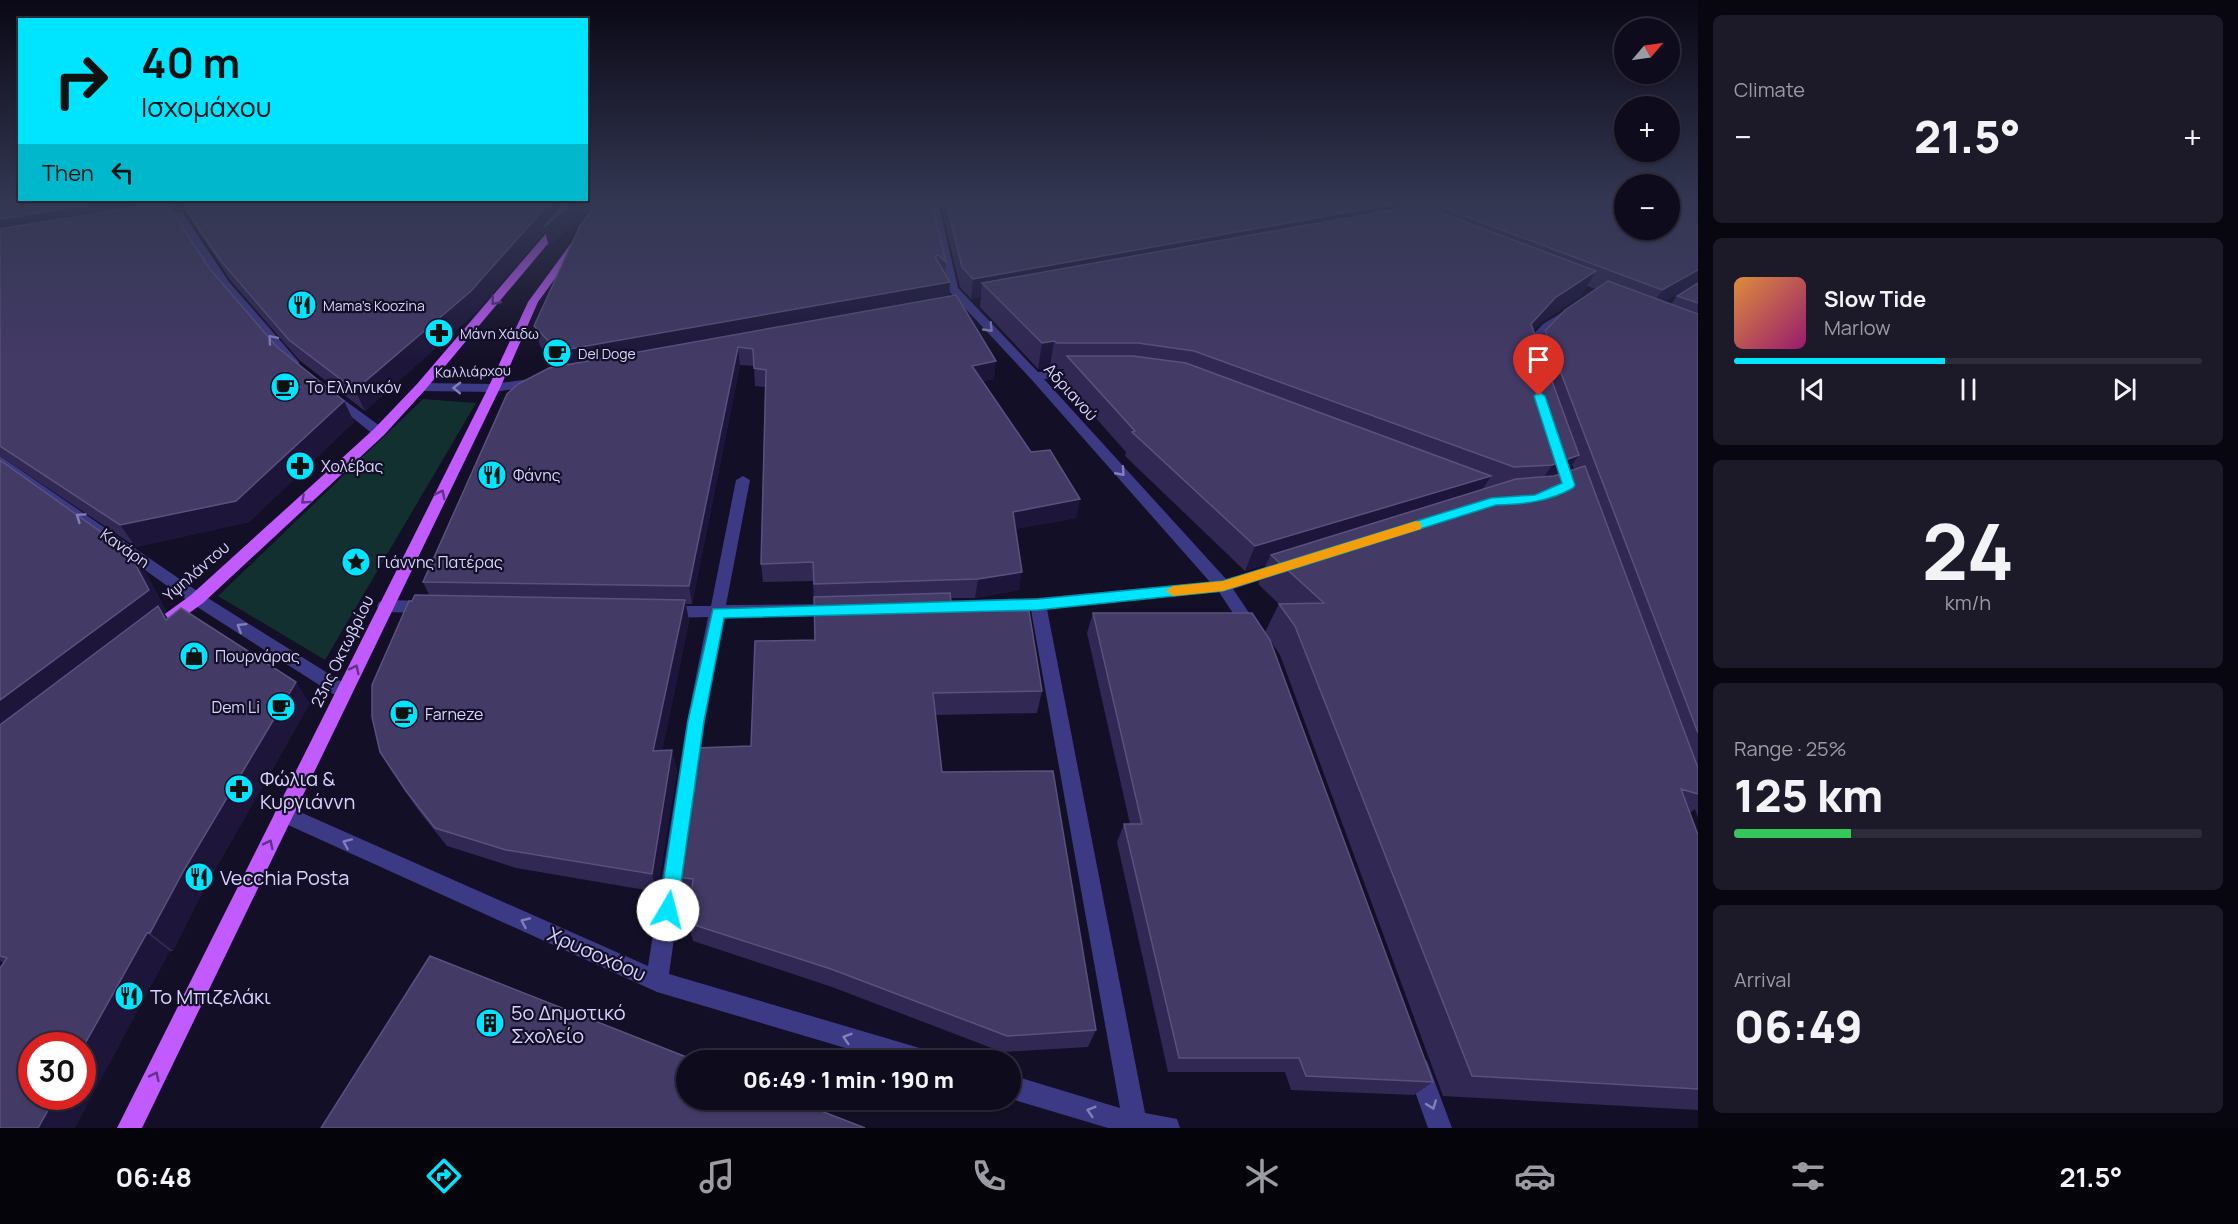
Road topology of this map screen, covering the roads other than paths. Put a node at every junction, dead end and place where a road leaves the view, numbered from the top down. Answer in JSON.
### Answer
{"nodes":[{"id":1,"x":205,"y":255,"type":"edge"},
{"id":2,"x":533,"y":255,"type":"edge"},
{"id":3,"x":567,"y":255,"type":"edge"},
{"id":4,"x":945,"y":255,"type":"edge"},
{"id":5,"x":1585,"y":300,"type":"edge"},
{"id":6,"x":302,"y":371,"type":"edge"},
{"id":7,"x":1101,"y":372,"type":"edge"},
{"id":8,"x":1532,"y":373,"type":"edge"},
{"id":9,"x":1035,"y":376,"type":"junction"},
{"id":10,"x":548,"y":380,"type":"edge"},
{"id":11,"x":319,"y":384,"type":"edge"},
{"id":12,"x":421,"y":387,"type":"junction"},
{"id":13,"x":494,"y":388,"type":"junction"},
{"id":14,"x":379,"y":432,"type":"junction"},
{"id":15,"x":0,"y":460,"type":"edge"},
{"id":16,"x":743,"y":480,"type":"dead end"},
{"id":17,"x":1291,"y":564,"type":"edge"},
{"id":18,"x":1223,"y":586,"type":"junction"},
{"id":19,"x":196,"y":598,"type":"junction"},
{"id":20,"x":1038,"y":604,"type":"junction"},
{"id":21,"x":385,"y":606,"type":"junction"},
{"id":22,"x":444,"y":607,"type":"edge"},
{"id":23,"x":920,"y":607,"type":"edge"},
{"id":24,"x":848,"y":609,"type":"edge"},
{"id":25,"x":646,"y":611,"type":"edge"},
{"id":26,"x":718,"y":613,"type":"junction"},
{"id":27,"x":159,"y":628,"type":"edge"},
{"id":28,"x":1264,"y":647,"type":"edge"},
{"id":29,"x":344,"y":692,"type":"junction"},
{"id":30,"x":284,"y":814,"type":"junction"},
{"id":31,"x":657,"y":981,"type":"junction"},
{"id":32,"x":1412,"y":1049,"type":"edge"},
{"id":33,"x":889,"y":1050,"type":"edge"},
{"id":34,"x":1021,"y":1090,"type":"edge"},
{"id":35,"x":1135,"y":1124,"type":"junction"},
{"id":36,"x":129,"y":1128,"type":"edge"},
{"id":37,"x":1168,"y":1128,"type":"edge"},
{"id":38,"x":1440,"y":1128,"type":"edge"}],
"edges":[{"from":6,"to":1,"type":"street","one_way":true},
{"from":2,"to":12,"type":"main road","one_way":true},
{"from":3,"to":13,"type":"main road","name":"23ης Οκτωβρίου"},
{"from":4,"to":9,"type":"street","name":"Αδριανού","one_way":true},
{"from":5,"to":8,"type":"street"},
{"from":7,"to":9,"type":"street"},
{"from":9,"to":18,"type":"street","name":"Αδριανού","one_way":true},
{"from":10,"to":13,"type":"street","name":"Καλλιάρχου"},
{"from":11,"to":14,"type":"street"},
{"from":13,"to":12,"type":"street","name":"Καλλιάρχου","one_way":true},
{"from":12,"to":14,"type":"main road"},
{"from":21,"to":13,"type":"main road","name":"23ης Οκτωβρίου","one_way":true},
{"from":14,"to":19,"type":"main road","name":"Υψηλάντου","one_way":true},
{"from":19,"to":15,"type":"street","name":"Κανάρη","one_way":true},
{"from":16,"to":26,"type":"street"},
{"from":17,"to":18,"type":"street"},
{"from":18,"to":20,"type":"street"},
{"from":18,"to":28,"type":"street","name":"Αδριανού"},
{"from":19,"to":27,"type":"main road","name":"Υψηλάντου"},
{"from":29,"to":19,"type":"street","name":"Κανάρη","one_way":true},
{"from":20,"to":23,"type":"street"},
{"from":20,"to":35,"type":"street"},
{"from":21,"to":22,"type":"street"},
{"from":29,"to":21,"type":"main road","name":"23ης Οκτωβρίου","one_way":true},
{"from":24,"to":26,"type":"street"},
{"from":25,"to":26,"type":"street"},
{"from":26,"to":31,"type":"street"},
{"from":29,"to":30,"type":"main road","name":"23ης Οκτωβρίου"},
{"from":31,"to":30,"type":"street","name":"Χρυσοχόου","one_way":true},
{"from":36,"to":30,"type":"main road","name":"23ης Οκτωβρίου","one_way":true},
{"from":33,"to":31,"type":"street","name":"Χρυσοχόου","one_way":true},
{"from":32,"to":38,"type":"street","one_way":true},
{"from":35,"to":34,"type":"street","one_way":true},
{"from":35,"to":37,"type":"street"}]}
